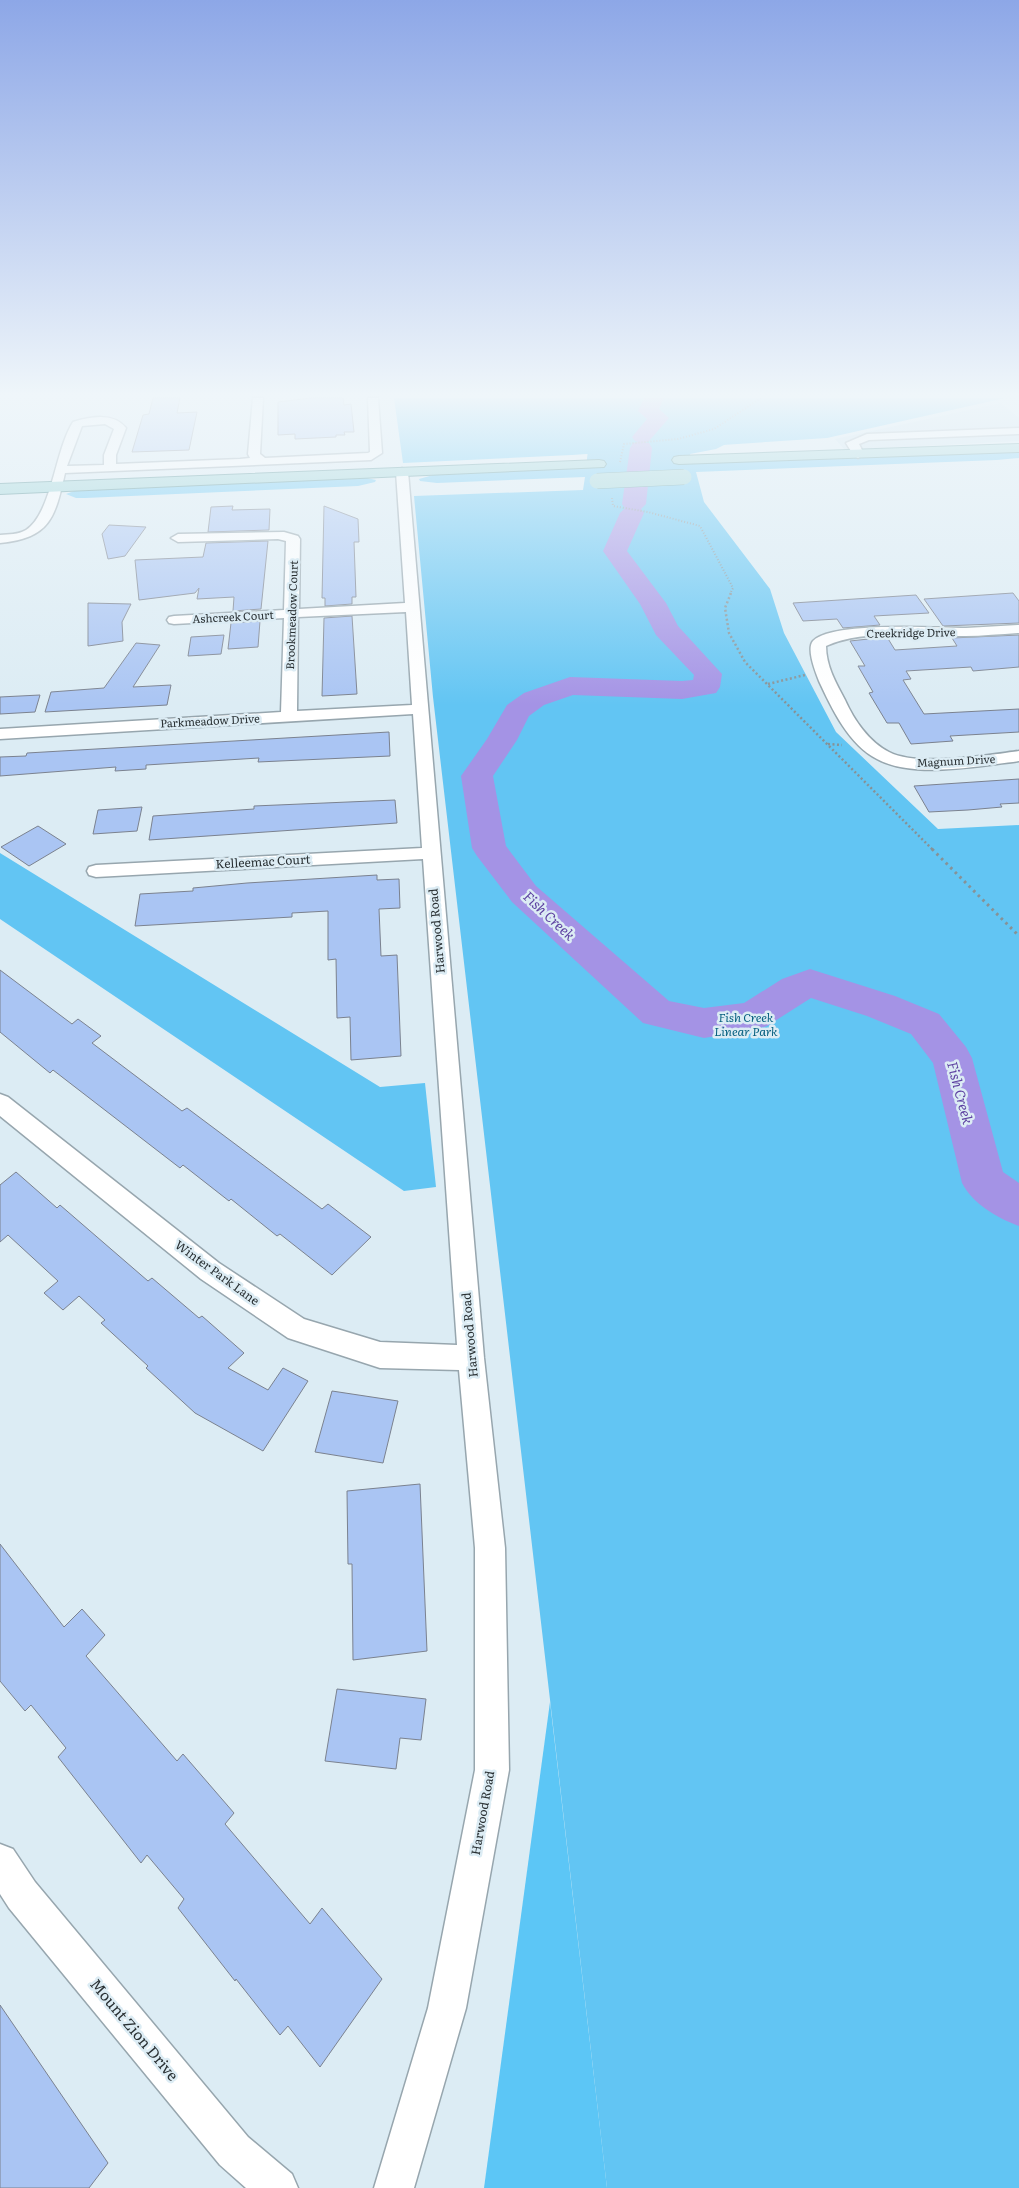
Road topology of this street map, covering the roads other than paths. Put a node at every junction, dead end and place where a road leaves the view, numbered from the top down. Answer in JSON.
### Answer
{"nodes":[{"id":1,"x":51,"y":500,"type":"edge"},
{"id":2,"x":406,"y":500,"type":"edge"},
{"id":3,"x":70,"y":502,"type":"dead end"},
{"id":4,"x":50,"y":503,"type":"junction"},
{"id":5,"x":30,"y":504,"type":"dead end"},
{"id":6,"x":178,"y":538,"type":"dead end"},
{"id":7,"x":0,"y":539,"type":"edge"},
{"id":8,"x":411,"y":607,"type":"junction"},
{"id":9,"x":292,"y":614,"type":"junction"},
{"id":10,"x":174,"y":620,"type":"dead end"},
{"id":11,"x":1019,"y":629,"type":"edge"},
{"id":12,"x":818,"y":656,"type":"joint"},
{"id":13,"x":420,"y":709,"type":"junction"},
{"id":14,"x":289,"y":717,"type":"junction"},
{"id":15,"x":0,"y":734,"type":"edge"},
{"id":16,"x":1019,"y":756,"type":"edge"},
{"id":17,"x":431,"y":853,"type":"junction"},
{"id":18,"x":96,"y":871,"type":"dead end"},
{"id":19,"x":0,"y":1103,"type":"edge"},
{"id":20,"x":471,"y":1358,"type":"junction"},
{"id":21,"x":0,"y":1862,"type":"edge"},
{"id":22,"x":278,"y":2188,"type":"edge"},
{"id":23,"x":394,"y":2188,"type":"edge"}],
"edges":[{"from":1,"to":4,"type":"street"},
{"from":2,"to":8,"type":"street","name":"Harwood Road"},
{"from":3,"to":4,"type":"main road"},
{"from":4,"to":5,"type":"main road"},
{"from":4,"to":7,"type":"street"},
{"from":6,"to":9,"type":"street","name":"Brookmeadow Court"},
{"from":8,"to":9,"type":"street","name":"Ashcreek Court"},
{"from":8,"to":13,"type":"street","name":"Harwood Road"},
{"from":9,"to":10,"type":"street","name":"Ashcreek Court"},
{"from":9,"to":14,"type":"street","name":"Brookmeadow Court"},
{"from":11,"to":12,"type":"street","name":"Creekridge Drive"},
{"from":12,"to":16,"type":"street","name":"Magnum Drive"},
{"from":13,"to":14,"type":"street","name":"Parkmeadow Drive"},
{"from":13,"to":17,"type":"street","name":"Harwood Road"},
{"from":14,"to":15,"type":"street","name":"Parkmeadow Drive"},
{"from":17,"to":18,"type":"street","name":"Kelleemac Court"},
{"from":17,"to":20,"type":"street","name":"Harwood Road"},
{"from":19,"to":20,"type":"street","name":"Winter Park Lane"},
{"from":20,"to":23,"type":"street","name":"Harwood Road"},
{"from":21,"to":22,"type":"street","name":"Mount Zion Drive"}]}
